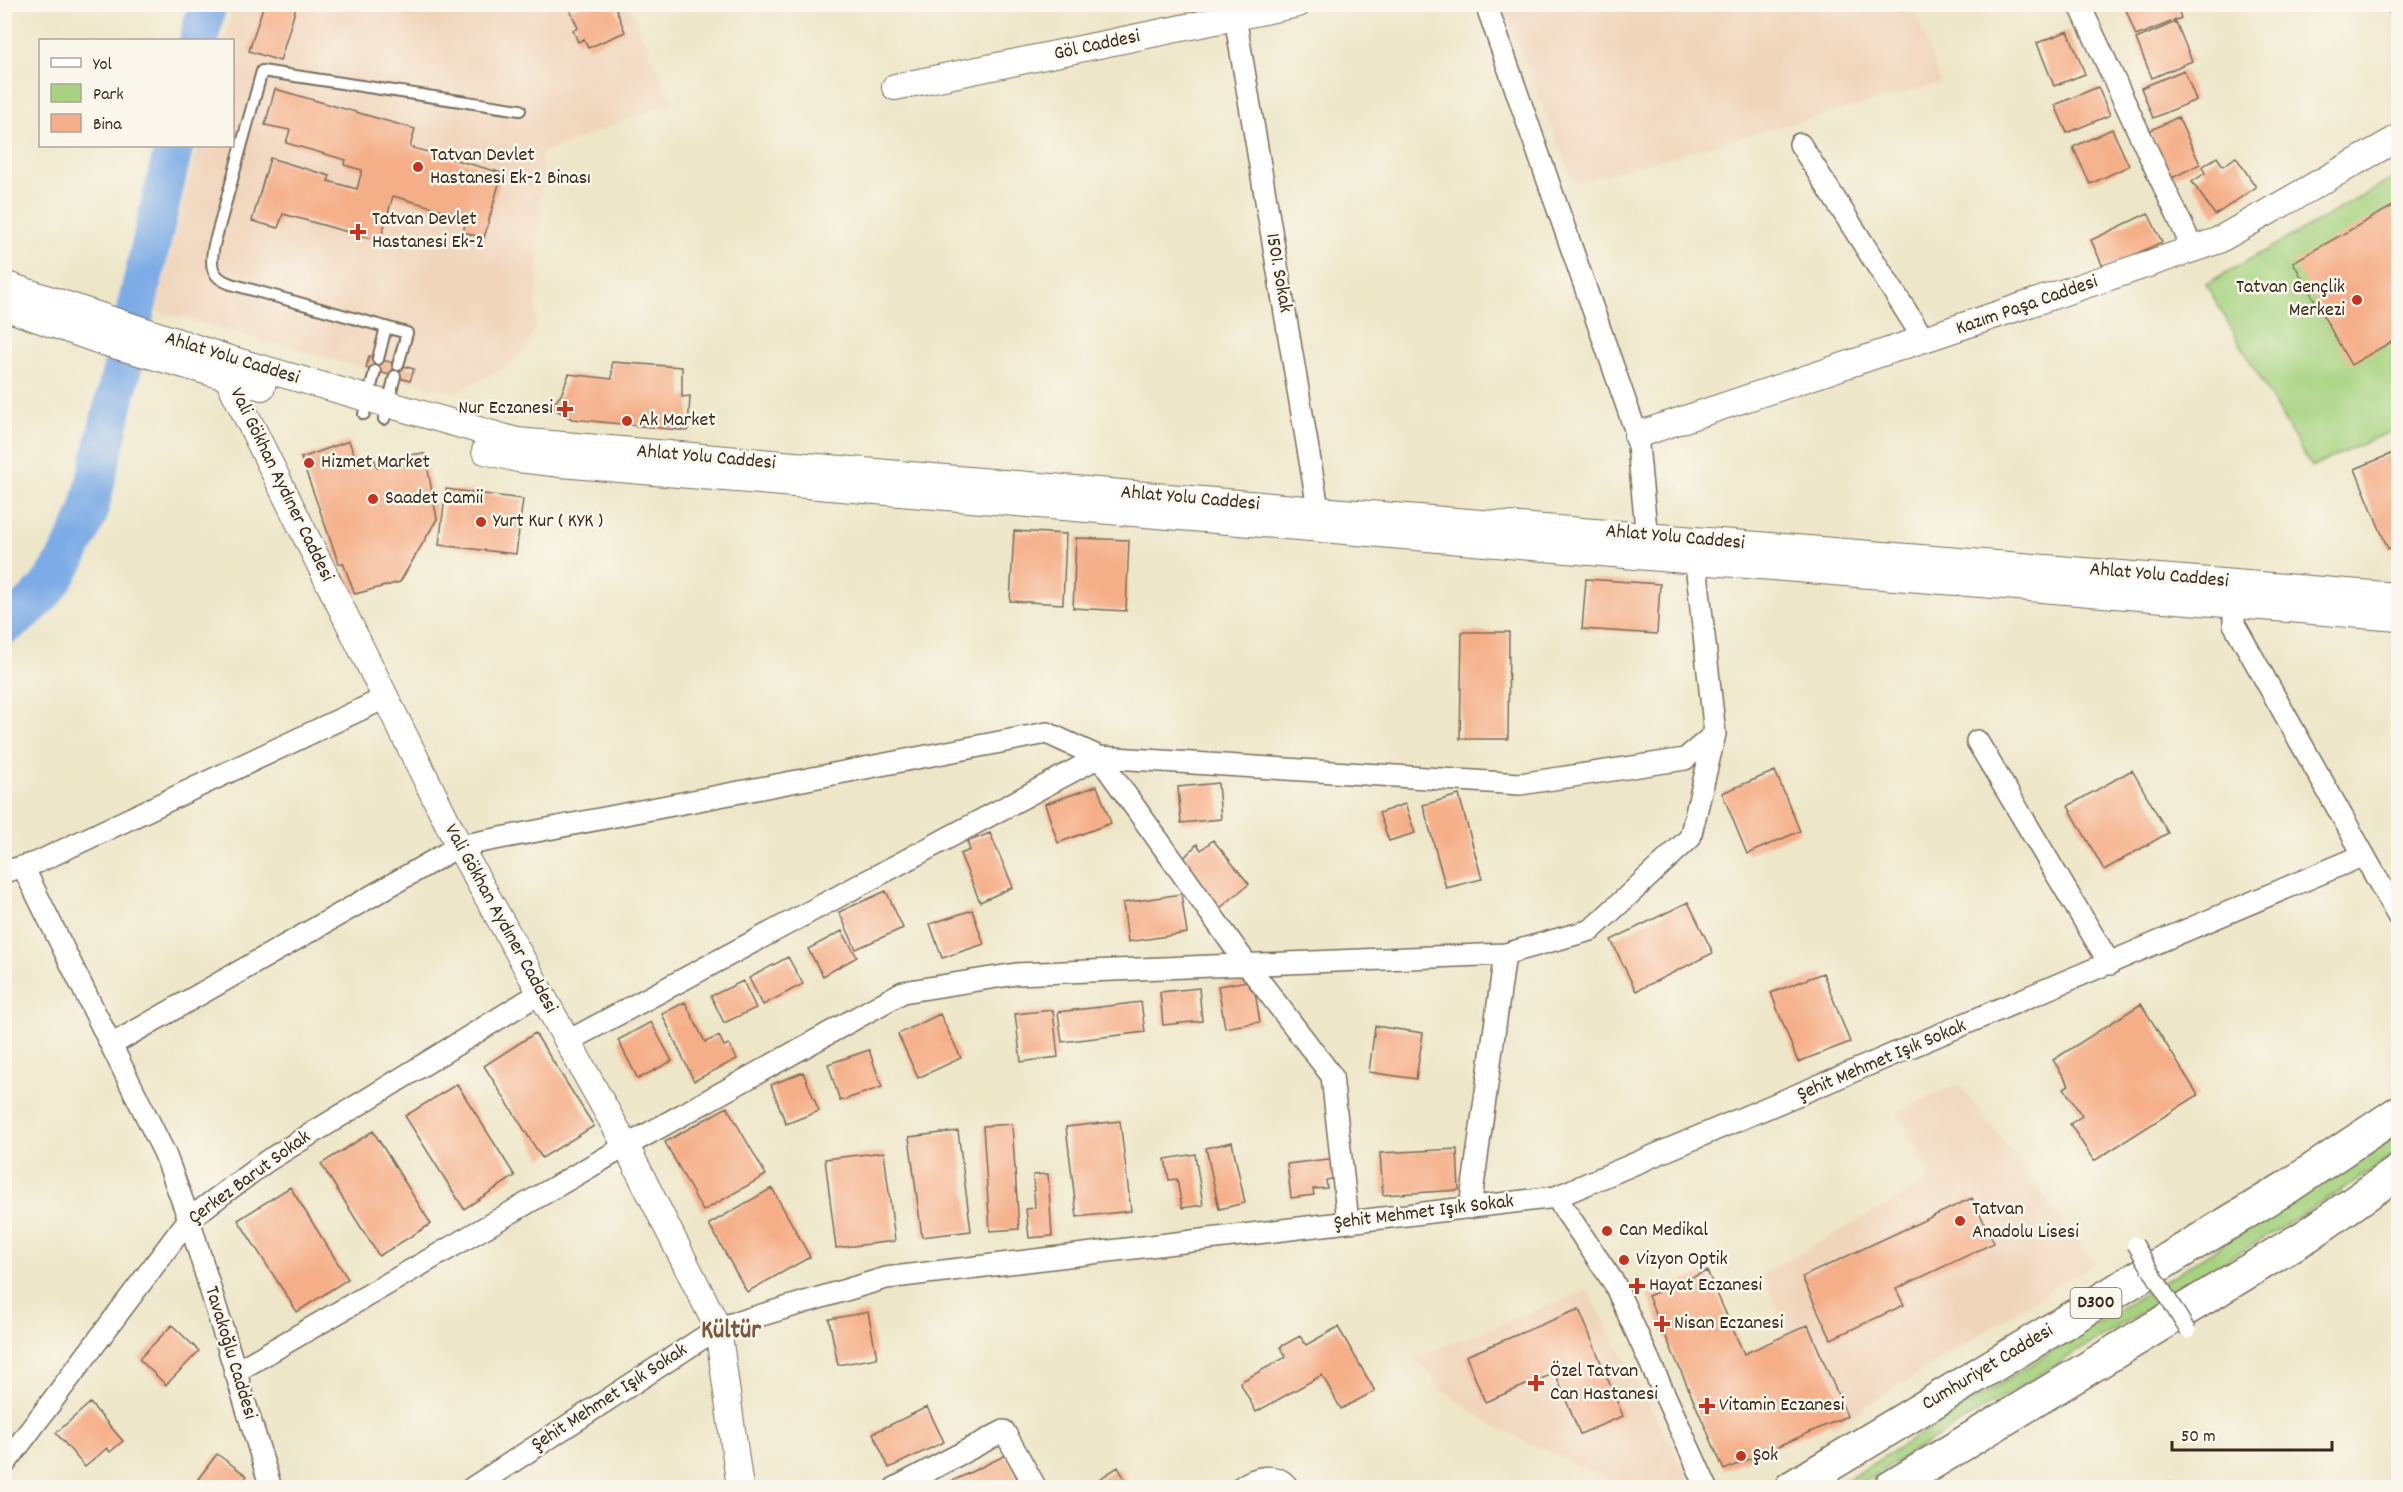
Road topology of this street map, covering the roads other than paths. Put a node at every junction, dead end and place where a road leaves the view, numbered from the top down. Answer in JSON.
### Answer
{"nodes":[{"id":1,"x":1298,"y":4,"type":"edge"},
{"id":2,"x":1486,"y":4,"type":"edge"},
{"id":3,"x":2080,"y":6,"type":"edge"},
{"id":4,"x":1235,"y":17,"type":"junction"},
{"id":5,"x":895,"y":87,"type":"dead end"},
{"id":6,"x":520,"y":110,"type":"dead end"},
{"id":7,"x":2398,"y":138,"type":"edge"},
{"id":8,"x":1800,"y":144,"type":"dead end"},
{"id":9,"x":2193,"y":249,"type":"junction"},
{"id":10,"x":4,"y":284,"type":"edge"},
{"id":11,"x":4,"y":307,"type":"edge"},
{"id":12,"x":386,"y":327,"type":"junction"},
{"id":13,"x":104,"y":331,"type":"junction"},
{"id":14,"x":1925,"y":341,"type":"junction"},
{"id":15,"x":378,"y":359,"type":"dead end"},
{"id":16,"x":398,"y":365,"type":"dead end"},
{"id":17,"x":230,"y":369,"type":"junction"},
{"id":18,"x":375,"y":371,"type":"dead end"},
{"id":19,"x":395,"y":376,"type":"dead end"},
{"id":20,"x":376,"y":409,"type":"junction"},
{"id":21,"x":1637,"y":435,"type":"junction"},
{"id":22,"x":1320,"y":520,"type":"junction"},
{"id":23,"x":1648,"y":546,"type":"junction"},
{"id":24,"x":1694,"y":550,"type":"junction"},
{"id":25,"x":2234,"y":594,"type":"junction"},
{"id":26,"x":2398,"y":596,"type":"edge"},
{"id":27,"x":2398,"y":618,"type":"edge"},
{"id":28,"x":385,"y":698,"type":"junction"},
{"id":29,"x":1715,"y":734,"type":"junction"},
{"id":30,"x":1977,"y":741,"type":"dead end"},
{"id":31,"x":1099,"y":757,"type":"junction"},
{"id":32,"x":459,"y":846,"type":"junction"},
{"id":33,"x":2364,"y":855,"type":"junction"},
{"id":34,"x":14,"y":869,"type":"edge"},
{"id":35,"x":2398,"y":916,"type":"edge"},
{"id":36,"x":1506,"y":954,"type":"junction"},
{"id":37,"x":2110,"y":964,"type":"junction"},
{"id":38,"x":1248,"y":966,"type":"junction"},
{"id":39,"x":540,"y":993,"type":"junction"},
{"id":40,"x":568,"y":1041,"type":"junction"},
{"id":41,"x":111,"y":1045,"type":"junction"},
{"id":42,"x":2398,"y":1113,"type":"edge"},
{"id":43,"x":626,"y":1146,"type":"junction"},
{"id":44,"x":2398,"y":1172,"type":"edge"},
{"id":45,"x":1557,"y":1197,"type":"junction"},
{"id":46,"x":1470,"y":1208,"type":"junction"},
{"id":47,"x":189,"y":1219,"type":"junction"},
{"id":48,"x":1348,"y":1222,"type":"junction"},
{"id":49,"x":2135,"y":1244,"type":"dead end"},
{"id":50,"x":718,"y":1328,"type":"junction"},
{"id":51,"x":2188,"y":1331,"type":"dead end"},
{"id":52,"x":235,"y":1372,"type":"junction"},
{"id":53,"x":4,"y":1465,"type":"edge"},
{"id":54,"x":271,"y":1488,"type":"edge"},
{"id":55,"x":472,"y":1488,"type":"edge"},
{"id":56,"x":740,"y":1488,"type":"edge"},
{"id":57,"x":895,"y":1488,"type":"edge"},
{"id":58,"x":1036,"y":1488,"type":"edge"},
{"id":59,"x":1240,"y":1488,"type":"edge"},
{"id":60,"x":1288,"y":1488,"type":"edge"},
{"id":61,"x":1707,"y":1488,"type":"edge"},
{"id":62,"x":1791,"y":1488,"type":"edge"},
{"id":63,"x":1890,"y":1488,"type":"edge"}],
"edges":[{"from":1,"to":4,"type":"street","name":"Göl Caddesi"},
{"from":2,"to":21,"type":"street"},
{"from":3,"to":9,"type":"street"},
{"from":4,"to":5,"type":"street","name":"Göl Caddesi"},
{"from":4,"to":22,"type":"street","name":"1501. Sokak"},
{"from":6,"to":12,"type":"lane"},
{"from":7,"to":9,"type":"street","name":"Kazım Paşa Caddesi"},
{"from":8,"to":14,"type":"street"},
{"from":9,"to":14,"type":"street","name":"Kazım Paşa Caddesi"},
{"from":10,"to":13,"type":"street","name":"Ahlat Yolu Caddesi"},
{"from":11,"to":13,"type":"street","name":"Ahlat Yolu Caddesi"},
{"from":12,"to":15,"type":"lane"},
{"from":12,"to":16,"type":"lane"},
{"from":13,"to":17,"type":"street","name":"Ahlat Yolu Caddesi"},
{"from":14,"to":21,"type":"street","name":"Kazım Paşa Caddesi"},
{"from":17,"to":20,"type":"street","name":"Ahlat Yolu Caddesi"},
{"from":17,"to":28,"type":"street","name":"Vali Gökhan Aydıner Caddesi"},
{"from":18,"to":20,"type":"lane"},
{"from":19,"to":20,"type":"lane"},
{"from":20,"to":22,"type":"street","name":"Ahlat Yolu Caddesi"},
{"from":21,"to":23,"type":"street"},
{"from":22,"to":23,"type":"street","name":"Ahlat Yolu Caddesi"},
{"from":23,"to":24,"type":"street","name":"Ahlat Yolu Caddesi"},
{"from":24,"to":25,"type":"street","name":"Ahlat Yolu Caddesi"},
{"from":24,"to":29,"type":"street"},
{"from":25,"to":26,"type":"street","name":"Ahlat Yolu Caddesi"},
{"from":25,"to":27,"type":"street","name":"Ahlat Yolu Caddesi"},
{"from":25,"to":33,"type":"street"},
{"from":28,"to":32,"type":"street","name":"Vali Gökhan Aydıner Caddesi"},
{"from":28,"to":34,"type":"street"},
{"from":29,"to":31,"type":"street"},
{"from":29,"to":36,"type":"street"},
{"from":30,"to":37,"type":"street"},
{"from":31,"to":32,"type":"street"},
{"from":31,"to":38,"type":"street"},
{"from":31,"to":40,"type":"street"},
{"from":32,"to":39,"type":"street","name":"Vali Gökhan Aydıner Caddesi"},
{"from":32,"to":41,"type":"street"},
{"from":33,"to":35,"type":"street"},
{"from":33,"to":37,"type":"street","name":"Şehit Mehmet Işık Sokak"},
{"from":34,"to":41,"type":"street","name":"Tavakoğlu Caddesi"},
{"from":36,"to":38,"type":"street"},
{"from":36,"to":46,"type":"street"},
{"from":37,"to":45,"type":"street","name":"Şehit Mehmet Işık Sokak"},
{"from":38,"to":43,"type":"street"},
{"from":38,"to":48,"type":"street"},
{"from":39,"to":40,"type":"street","name":"Vali Gökhan Aydıner Caddesi"},
{"from":39,"to":47,"type":"street","name":"Çerkez Barut Sokak"},
{"from":40,"to":43,"type":"street","name":"Vali Gökhan Aydıner Caddesi"},
{"from":41,"to":47,"type":"street","name":"Tavakoğlu Caddesi"},
{"from":42,"to":62,"type":"highway","name":"Cumhuriyet Caddesi","number":"D300"},
{"from":43,"to":50,"type":"street","name":"Vali Gökhan Aydıner Caddesi"},
{"from":43,"to":52,"type":"street"},
{"from":44,"to":63,"type":"highway","number":"D300"},
{"from":45,"to":46,"type":"street","name":"Şehit Mehmet Işık Sokak"},
{"from":45,"to":61,"type":"street"},
{"from":46,"to":48,"type":"street","name":"Şehit Mehmet Işık Sokak"},
{"from":47,"to":52,"type":"street","name":"Tavakoğlu Caddesi"},
{"from":47,"to":53,"type":"street","name":"Çerkez Barut Sokak"},
{"from":48,"to":50,"type":"street","name":"Şehit Mehmet Işık Sokak"},
{"from":49,"to":51,"type":"street","bridge":true},
{"from":50,"to":55,"type":"street","name":"Şehit Mehmet Işık Sokak"},
{"from":50,"to":56,"type":"street","name":"Vali Gökhan Aydıner Caddesi"},
{"from":52,"to":54,"type":"street","name":"Tavakoğlu Caddesi"},
{"from":57,"to":58,"type":"street"},
{"from":59,"to":60,"type":"street"}]}
